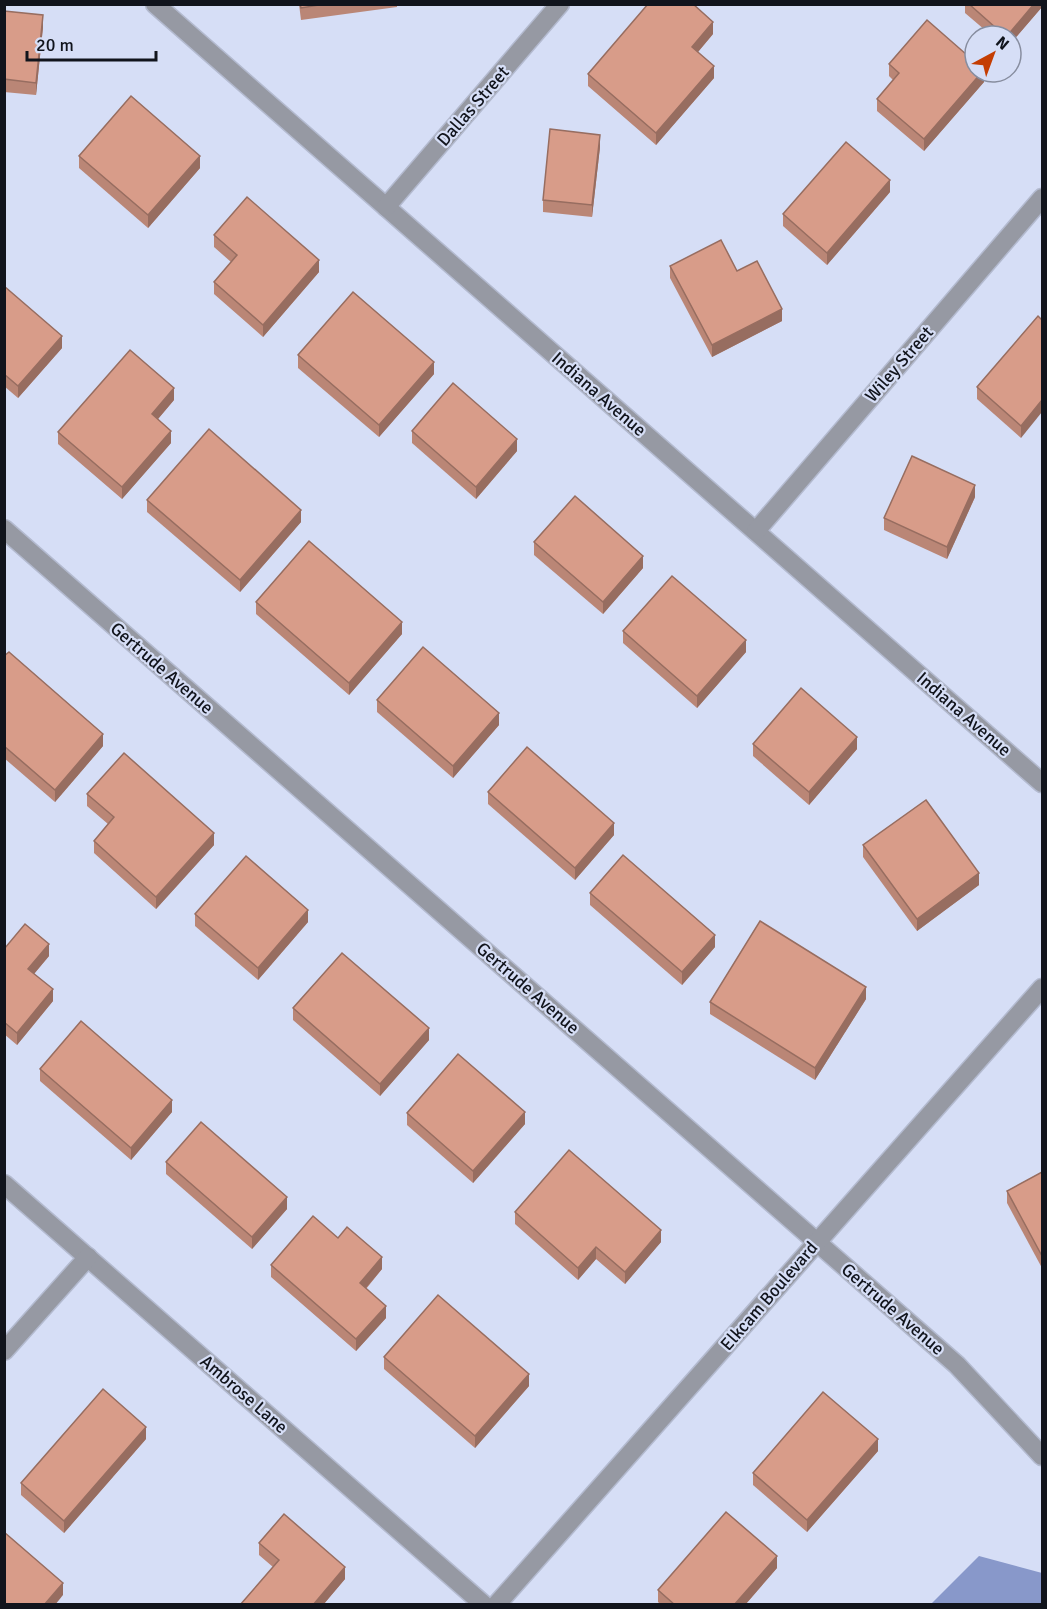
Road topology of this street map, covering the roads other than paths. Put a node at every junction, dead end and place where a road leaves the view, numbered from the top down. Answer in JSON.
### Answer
{"nodes":[{"id":1,"x":155,"y":4,"type":"edge"},
{"id":2,"x":560,"y":4,"type":"edge"},
{"id":3,"x":1042,"y":198,"type":"edge"},
{"id":4,"x":386,"y":207,"type":"junction"},
{"id":5,"x":4,"y":529,"type":"edge"},
{"id":6,"x":756,"y":531,"type":"junction"},
{"id":7,"x":1042,"y":783,"type":"edge"},
{"id":8,"x":1042,"y":988,"type":"edge"},
{"id":9,"x":4,"y":1184,"type":"edge"},
{"id":10,"x":817,"y":1242,"type":"junction"},
{"id":11,"x":88,"y":1257,"type":"junction"},
{"id":12,"x":4,"y":1351,"type":"edge"},
{"id":13,"x":1042,"y":1456,"type":"edge"},
{"id":14,"x":483,"y":1605,"type":"edge"},
{"id":15,"x":497,"y":1605,"type":"edge"}],
"edges":[{"from":1,"to":4,"type":"street","name":"Indiana Avenue"},
{"from":2,"to":4,"type":"street","name":"Dallas Street"},
{"from":3,"to":6,"type":"street","name":"Wiley Street"},
{"from":4,"to":6,"type":"street","name":"Indiana Avenue"},
{"from":5,"to":10,"type":"street","name":"Gertrude Avenue"},
{"from":6,"to":7,"type":"street","name":"Indiana Avenue"},
{"from":8,"to":10,"type":"street","name":"Elkcam Boulevard"},
{"from":9,"to":11,"type":"street","name":"Ambrose Lane"},
{"from":10,"to":13,"type":"street","name":"Gertrude Avenue"},
{"from":10,"to":15,"type":"street","name":"Elkcam Boulevard"},
{"from":11,"to":12,"type":"street"},
{"from":11,"to":14,"type":"street","name":"Ambrose Lane"}]}
